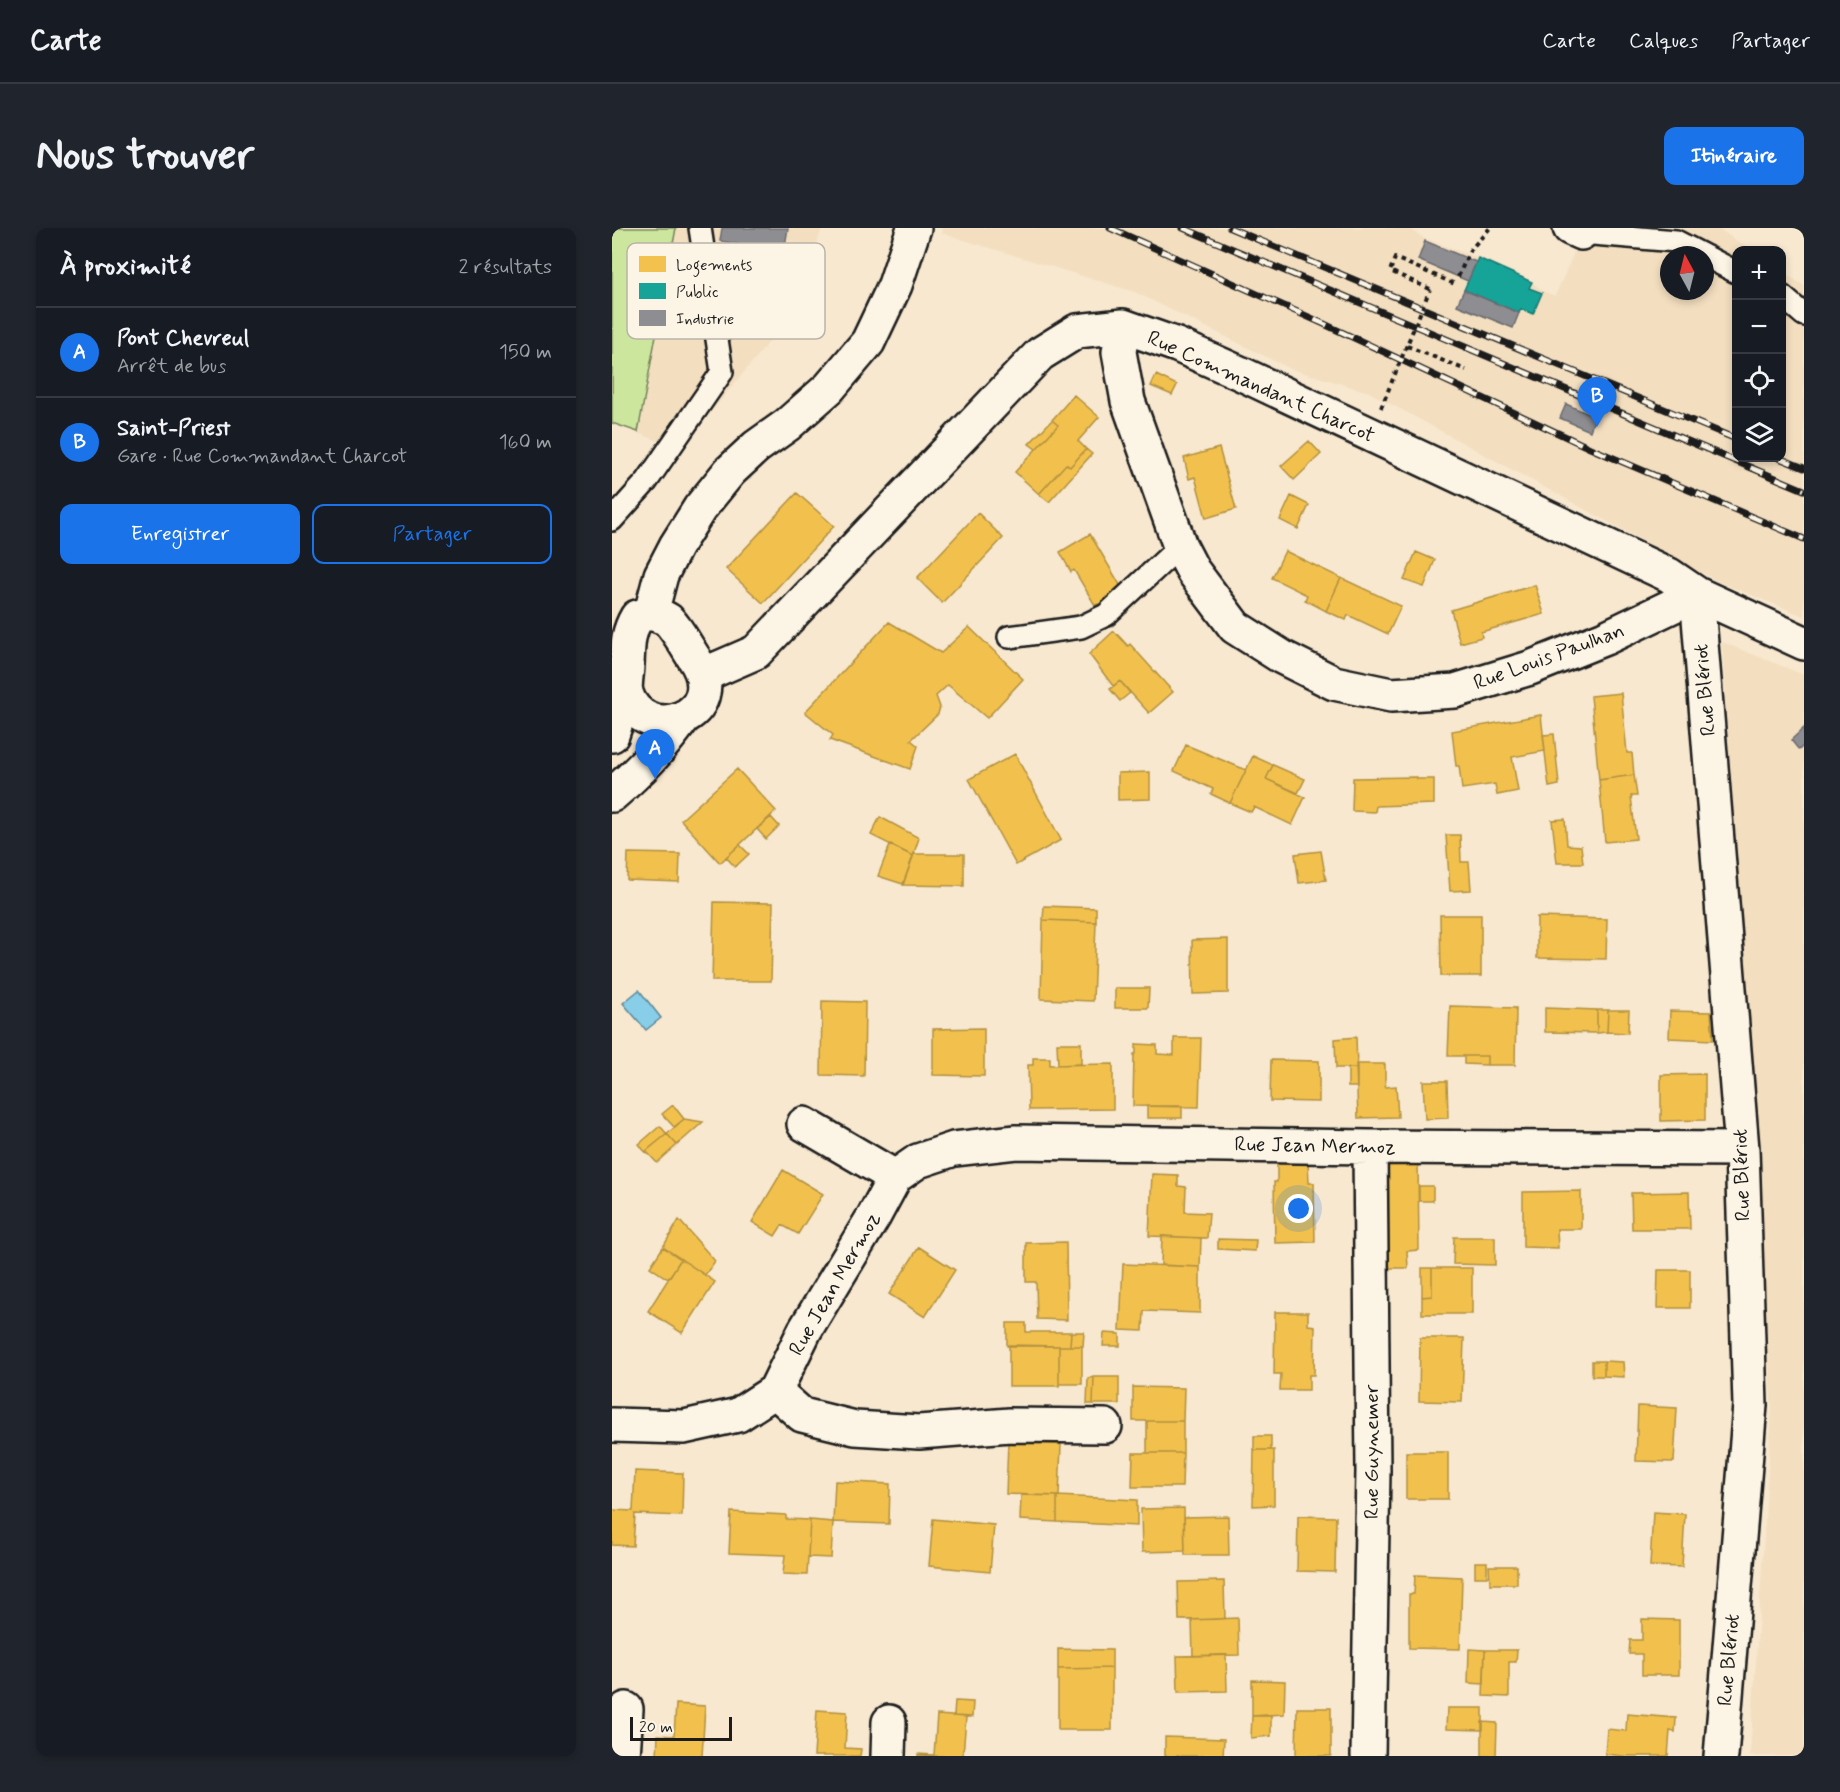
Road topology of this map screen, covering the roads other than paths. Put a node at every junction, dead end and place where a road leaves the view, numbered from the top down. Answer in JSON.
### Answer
{"nodes":[{"id":1,"x":700,"y":228,"type":"edge"},
{"id":2,"x":914,"y":228,"type":"edge"},
{"id":3,"x":1576,"y":230,"type":"edge"},
{"id":4,"x":702,"y":243,"type":"edge"},
{"id":5,"x":1685,"y":246,"type":"edge"},
{"id":6,"x":1714,"y":261,"type":"edge"},
{"id":7,"x":1732,"y":270,"type":"edge"},
{"id":8,"x":1786,"y":299,"type":"edge"},
{"id":9,"x":1804,"y":315,"type":"edge"},
{"id":10,"x":1123,"y":326,"type":"junction"},
{"id":11,"x":717,"y":339,"type":"edge"},
{"id":12,"x":612,"y":520,"type":"edge"},
{"id":13,"x":1180,"y":546,"type":"junction"},
{"id":14,"x":1697,"y":594,"type":"junction"},
{"id":15,"x":631,"y":623,"type":"edge"},
{"id":16,"x":1009,"y":638,"type":"dead end"},
{"id":17,"x":1804,"y":643,"type":"edge"},
{"id":18,"x":703,"y":675,"type":"junction"},
{"id":19,"x":626,"y":692,"type":"junction"},
{"id":20,"x":682,"y":720,"type":"junction"},
{"id":21,"x":612,"y":735,"type":"edge"},
{"id":22,"x":612,"y":795,"type":"edge"},
{"id":23,"x":804,"y":1124,"type":"dead end"},
{"id":24,"x":1370,"y":1147,"type":"junction"},
{"id":25,"x":1742,"y":1149,"type":"junction"},
{"id":26,"x":895,"y":1177,"type":"junction"},
{"id":27,"x":776,"y":1391,"type":"junction"},
{"id":28,"x":612,"y":1425,"type":"edge"},
{"id":29,"x":1105,"y":1426,"type":"dead end"},
{"id":30,"x":626,"y":1709,"type":"dead end"},
{"id":31,"x":890,"y":1722,"type":"dead end"},
{"id":32,"x":623,"y":1756,"type":"edge"},
{"id":33,"x":888,"y":1756,"type":"edge"},
{"id":34,"x":1368,"y":1756,"type":"edge"},
{"id":35,"x":1721,"y":1756,"type":"edge"}],
"edges":[{"from":1,"to":4,"type":"lane"},
{"from":2,"to":15,"type":"street"},
{"from":3,"to":5,"type":"lane"},
{"from":6,"to":7,"type":"lane"},
{"from":8,"to":9,"type":"lane"},
{"from":10,"to":13,"type":"street","name":"Rue Louis Paulhan"},
{"from":10,"to":14,"type":"street","name":"Rue Commandant Charcot"},
{"from":10,"to":18,"type":"street","name":"Rue Commandant Charcot"},
{"from":11,"to":12,"type":"lane"},
{"from":13,"to":14,"type":"street","name":"Rue Louis Paulhan"},
{"from":13,"to":16,"type":"lane"},
{"from":14,"to":17,"type":"street","name":"Rue Commandant Charcot"},
{"from":14,"to":25,"type":"street","name":"Rue Blériot"},
{"from":15,"to":18,"type":"street"},
{"from":15,"to":19,"type":"street"},
{"from":18,"to":20,"type":"street"},
{"from":19,"to":20,"type":"street"},
{"from":19,"to":21,"type":"street"},
{"from":20,"to":22,"type":"street"},
{"from":23,"to":26,"type":"street"},
{"from":24,"to":25,"type":"street","name":"Rue Jean Mermoz"},
{"from":24,"to":26,"type":"street","name":"Rue Jean Mermoz"},
{"from":24,"to":34,"type":"street","name":"Rue Guynemer"},
{"from":25,"to":35,"type":"street","name":"Rue Blériot"},
{"from":26,"to":27,"type":"street","name":"Rue Jean Mermoz"},
{"from":27,"to":28,"type":"street"},
{"from":27,"to":29,"type":"street"},
{"from":30,"to":32,"type":"street"},
{"from":31,"to":33,"type":"street"}]}
